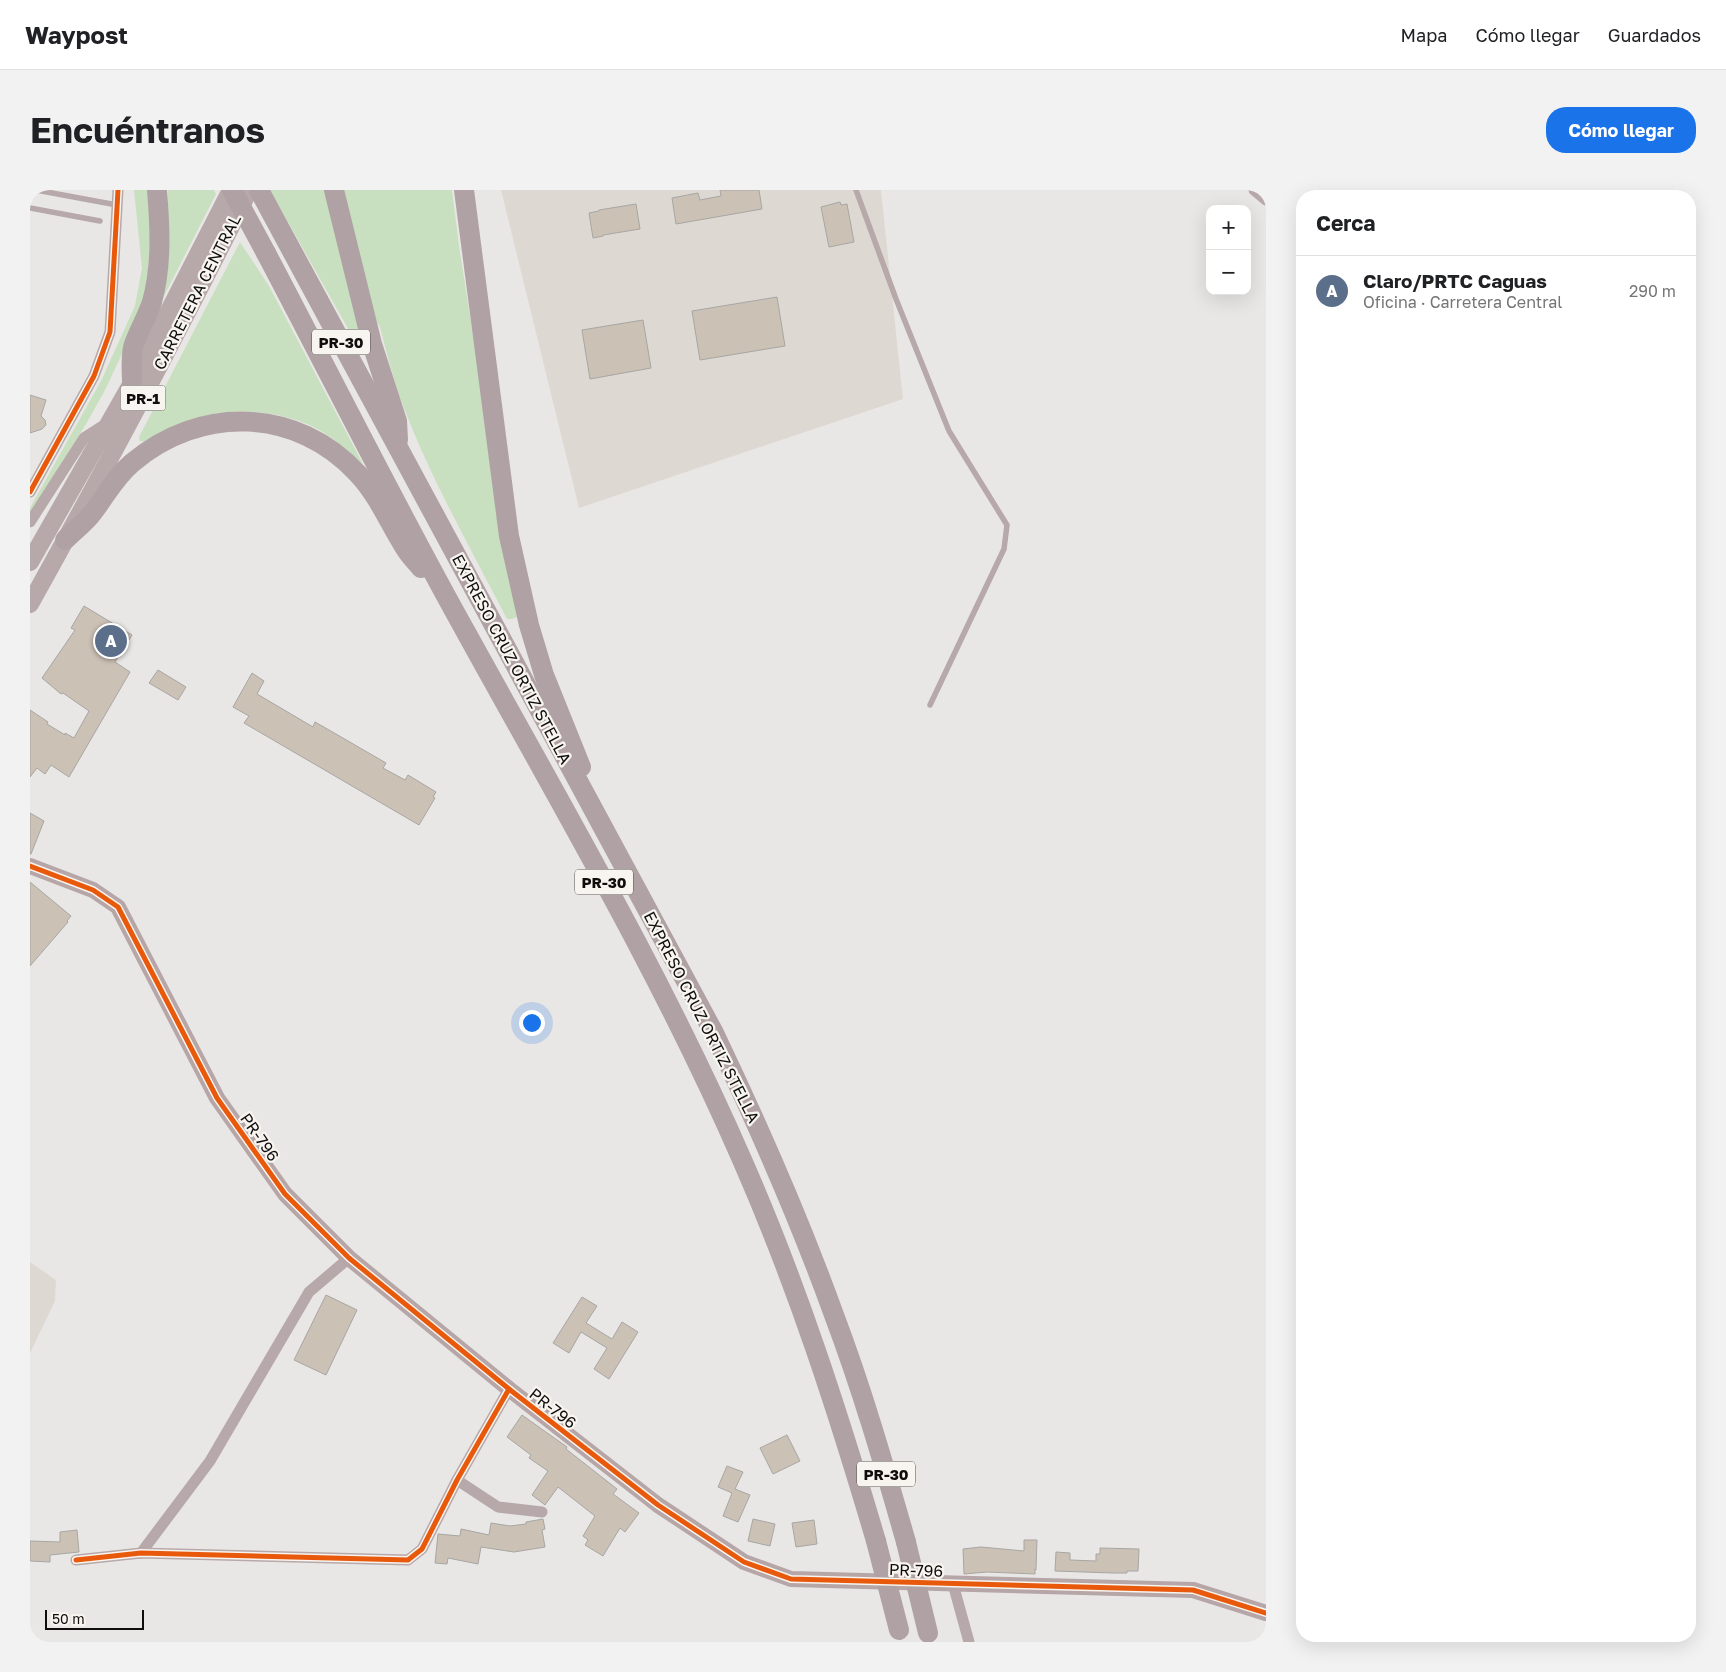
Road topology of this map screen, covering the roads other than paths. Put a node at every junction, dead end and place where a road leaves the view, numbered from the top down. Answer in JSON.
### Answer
{"nodes":[{"id":1,"x":36,"y":190,"type":"edge"},
{"id":2,"x":118,"y":190,"type":"edge"},
{"id":3,"x":157,"y":190,"type":"edge"},
{"id":4,"x":232,"y":190,"type":"edge"},
{"id":5,"x":249,"y":190,"type":"edge"},
{"id":6,"x":260,"y":190,"type":"edge"},
{"id":7,"x":334,"y":190,"type":"edge"},
{"id":8,"x":464,"y":190,"type":"edge"},
{"id":9,"x":856,"y":190,"type":"edge"},
{"id":10,"x":1254,"y":190,"type":"edge"},
{"id":11,"x":1266,"y":200,"type":"edge"},
{"id":12,"x":117,"y":205,"type":"junction"},
{"id":13,"x":30,"y":208,"type":"edge"},
{"id":14,"x":100,"y":222,"type":"dead end"},
{"id":15,"x":132,"y":383,"type":"junction"},
{"id":16,"x":111,"y":420,"type":"junction"},
{"id":17,"x":398,"y":449,"type":"junction"},
{"id":18,"x":30,"y":492,"type":"edge"},
{"id":19,"x":30,"y":522,"type":"edge"},
{"id":20,"x":65,"y":540,"type":"junction"},
{"id":21,"x":30,"y":562,"type":"edge"},
{"id":22,"x":449,"y":602,"type":"junction"},
{"id":23,"x":30,"y":604,"type":"edge"},
{"id":24,"x":930,"y":705,"type":"dead end"},
{"id":25,"x":605,"y":832,"type":"junction"},
{"id":26,"x":30,"y":866,"type":"edge"},
{"id":27,"x":348,"y":1258,"type":"junction"},
{"id":28,"x":509,"y":1389,"type":"junction"},
{"id":29,"x":457,"y":1480,"type":"junction"},
{"id":30,"x":542,"y":1512,"type":"dead end"},
{"id":31,"x":141,"y":1553,"type":"junction"},
{"id":32,"x":76,"y":1560,"type":"dead end"},
{"id":33,"x":954,"y":1584,"type":"junction"},
{"id":34,"x":1266,"y":1614,"type":"edge"},
{"id":35,"x":900,"y":1636,"type":"edge"},
{"id":36,"x":929,"y":1637,"type":"edge"},
{"id":37,"x":969,"y":1642,"type":"edge"}],
"edges":[{"from":1,"to":12,"type":"lane"},
{"from":2,"to":12,"type":"street"},
{"from":3,"to":15,"type":"highway"},
{"from":4,"to":15,"type":"main road","name":"CARRETERA CENTRAL","number":"PR-1"},
{"from":4,"to":22,"type":"highway","name":"EXPRESO CRUZ ORTIZ STELLA","number":"PR-30","bridge":true},
{"from":5,"to":20,"type":"main road","name":"CARRETERA CENTRAL","number":"PR-1"},
{"from":6,"to":17,"type":"highway","name":"EXPRESO CRUZ ORTIZ STELLA","number":"PR-30"},
{"from":7,"to":17,"type":"highway"},
{"from":8,"to":25,"type":"highway"},
{"from":9,"to":24,"type":"lane"},
{"from":10,"to":11,"type":"street"},
{"from":12,"to":18,"type":"street"},
{"from":13,"to":14,"type":"lane"},
{"from":15,"to":16,"type":"main road","name":"CARRETERA CENTRAL","number":"PR-1"},
{"from":16,"to":19,"type":"street"},
{"from":16,"to":21,"type":"main road","name":"CARRETERA CENTRAL","number":"PR-1"},
{"from":17,"to":25,"type":"highway","name":"EXPRESO CRUZ ORTIZ STELLA","number":"PR-30"},
{"from":20,"to":22,"type":"highway"},
{"from":20,"to":23,"type":"main road","name":"CARRETERA CENTRAL","number":"PR-1"},
{"from":22,"to":35,"type":"highway","name":"EXPRESO CRUZ ORTIZ STELLA","number":"PR-30","bridge":true},
{"from":25,"to":36,"type":"highway","name":"EXPRESO CRUZ ORTIZ STELLA","number":"PR-30","bridge":true},
{"from":26,"to":27,"type":"street","name":"PR-796","number":"PR-796"},
{"from":27,"to":28,"type":"street","name":"PR-796","number":"PR-796"},
{"from":27,"to":31,"type":"street"},
{"from":28,"to":29,"type":"street"},
{"from":28,"to":33,"type":"street","name":"PR-796","number":"PR-796"},
{"from":29,"to":30,"type":"street"},
{"from":29,"to":31,"type":"street"},
{"from":31,"to":32,"type":"street"},
{"from":33,"to":34,"type":"street","name":"PR-796","number":"PR-796"},
{"from":33,"to":37,"type":"street"}]}
